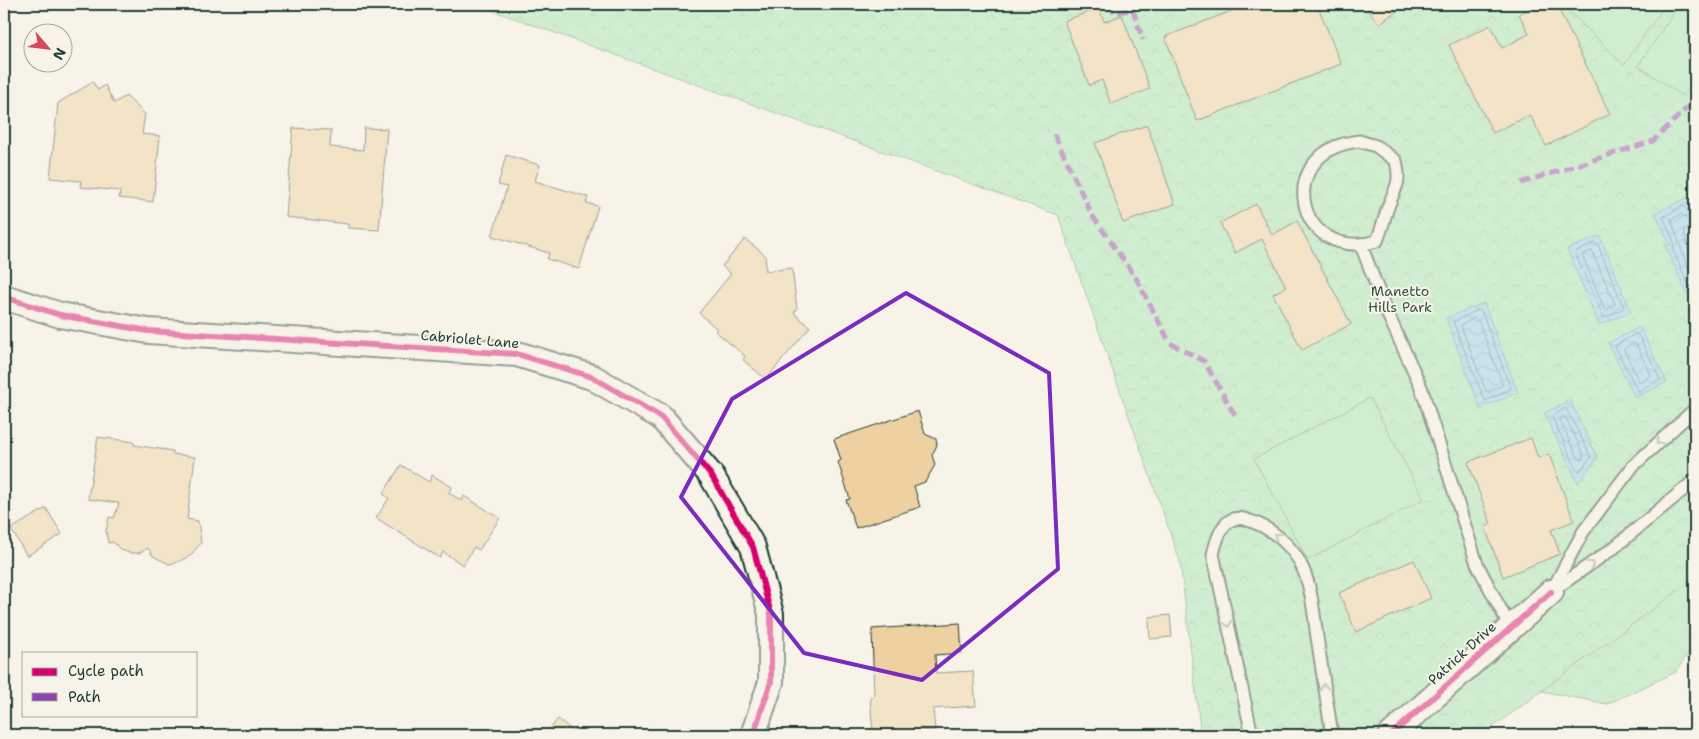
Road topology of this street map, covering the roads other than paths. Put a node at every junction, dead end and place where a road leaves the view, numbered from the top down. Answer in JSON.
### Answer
{"nodes":[{"id":1,"x":1361,"y":245,"type":"junction"},
{"id":2,"x":4,"y":297,"type":"edge"},
{"id":3,"x":1695,"y":409,"type":"edge"},
{"id":4,"x":1695,"y":480,"type":"edge"},
{"id":5,"x":1551,"y":592,"type":"junction"},
{"id":6,"x":1510,"y":627,"type":"junction"},
{"id":7,"x":753,"y":735,"type":"edge"},
{"id":8,"x":1252,"y":735,"type":"edge"},
{"id":9,"x":1332,"y":735,"type":"edge"},
{"id":10,"x":1391,"y":735,"type":"edge"}],
"edges":[{"from":1,"to":1,"type":"lane"},
{"from":1,"to":6,"type":"lane"},
{"from":2,"to":7,"type":"street","name":"Cabriolet Lane"},
{"from":3,"to":5,"type":"lane","one_way":true},
{"from":5,"to":4,"type":"lane","one_way":true},
{"from":5,"to":6,"type":"street","name":"Patrick Drive"},
{"from":6,"to":10,"type":"street","name":"Patrick Drive"},
{"from":9,"to":8,"type":"lane","one_way":true}]}
